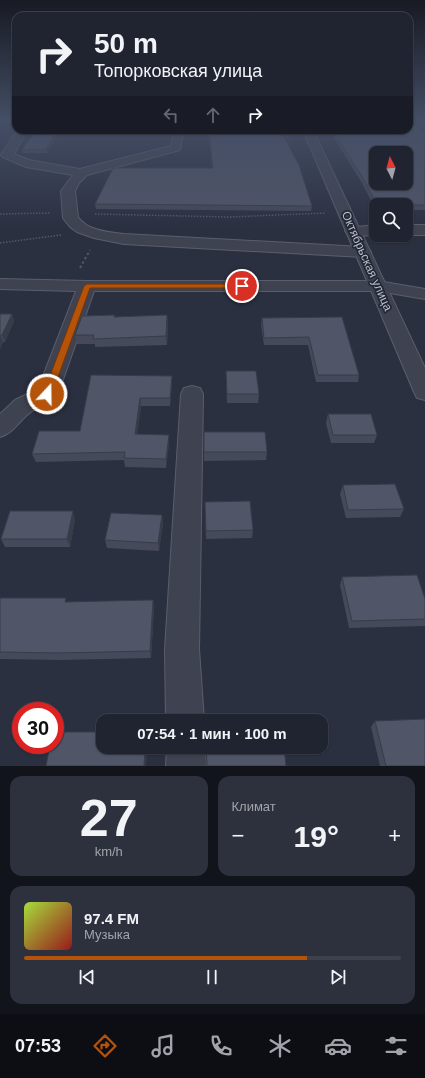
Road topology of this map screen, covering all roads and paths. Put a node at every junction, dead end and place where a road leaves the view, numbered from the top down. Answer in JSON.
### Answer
{"nodes":[{"id":1,"x":9,"y":156,"type":"edge"},
{"id":2,"x":153,"y":156,"type":"edge"},
{"id":3,"x":320,"y":156,"type":"edge"},
{"id":4,"x":81,"y":173,"type":"junction"},
{"id":5,"x":69,"y":213,"type":"junction"},
{"id":6,"x":0,"y":214,"type":"edge"},
{"id":7,"x":346,"y":214,"type":"junction"},
{"id":8,"x":369,"y":230,"type":"edge"},
{"id":9,"x":413,"y":230,"type":"edge"},
{"id":10,"x":425,"y":230,"type":"edge"},
{"id":11,"x":353,"y":231,"type":"junction"},
{"id":12,"x":88,"y":232,"type":"junction"},
{"id":13,"x":0,"y":243,"type":"edge"},
{"id":14,"x":363,"y":252,"type":"junction"},
{"id":15,"x":0,"y":284,"type":"edge"},
{"id":16,"x":87,"y":286,"type":"junction"},
{"id":17,"x":378,"y":286,"type":"junction"},
{"id":18,"x":425,"y":294,"type":"edge"},
{"id":19,"x":425,"y":392,"type":"edge"},
{"id":20,"x":192,"y":394,"type":"dead end"},
{"id":21,"x":0,"y":428,"type":"edge"},
{"id":22,"x":185,"y":714,"type":"edge"},
{"id":23,"x":186,"y":754,"type":"edge"},
{"id":24,"x":186,"y":766,"type":"edge"}],
"edges":[{"from":1,"to":4,"type":"street"},
{"from":2,"to":4,"type":"street"},
{"from":3,"to":7,"type":"street","name":"Октябрьская улица"},
{"from":4,"to":5,"type":"street"},
{"from":5,"to":6,"type":"path"},
{"from":5,"to":7,"type":"path"},
{"from":5,"to":12,"type":"street"},
{"from":7,"to":11,"type":"street","name":"Октябрьская улица"},
{"from":8,"to":11,"type":"street"},
{"from":9,"to":10,"type":"street"},
{"from":11,"to":14,"type":"street","name":"Октябрьская улица"},
{"from":12,"to":13,"type":"path"},
{"from":12,"to":14,"type":"street"},
{"from":12,"to":16,"type":"path"},
{"from":14,"to":17,"type":"street","name":"Октябрьская улица"},
{"from":15,"to":16,"type":"street"},
{"from":16,"to":17,"type":"street"},
{"from":16,"to":21,"type":"street"},
{"from":17,"to":18,"type":"street"},
{"from":17,"to":19,"type":"street","name":"Октябрьская улица"},
{"from":20,"to":22,"type":"street"},
{"from":23,"to":24,"type":"street"}]}
